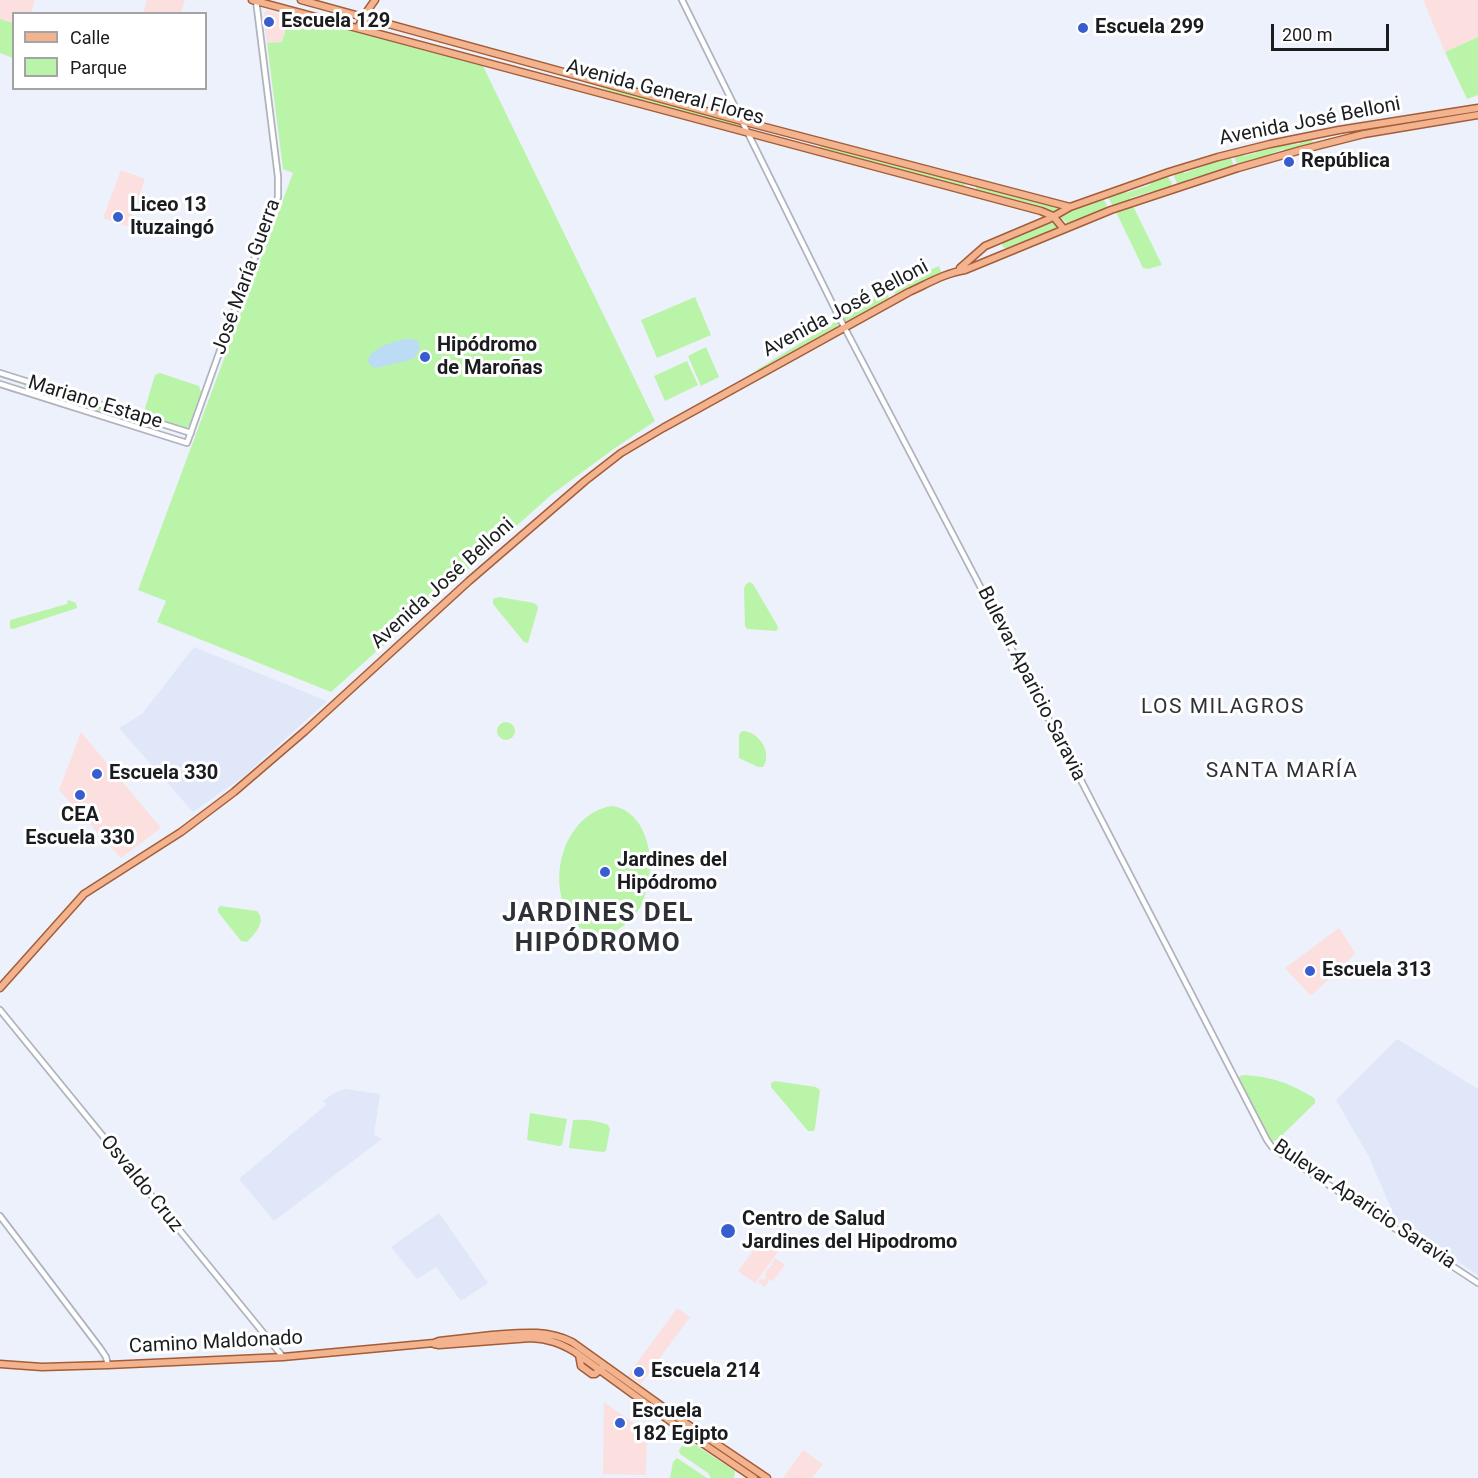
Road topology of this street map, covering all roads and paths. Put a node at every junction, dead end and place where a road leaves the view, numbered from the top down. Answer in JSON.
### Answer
{"nodes":[{"id":1,"x":256,"y":0,"type":"edge"},
{"id":2,"x":301,"y":0,"type":"edge"},
{"id":3,"x":375,"y":0,"type":"edge"},
{"id":4,"x":682,"y":0,"type":"edge"},
{"id":5,"x":361,"y":23,"type":"junction"},
{"id":6,"x":1478,"y":108,"type":"edge"},
{"id":7,"x":1478,"y":115,"type":"edge"},
{"id":8,"x":742,"y":121,"type":"junction"},
{"id":9,"x":747,"y":131,"type":"junction"},
{"id":10,"x":1070,"y":207,"type":"junction"},
{"id":11,"x":1053,"y":216,"type":"junction"},
{"id":12,"x":1063,"y":228,"type":"junction"},
{"id":13,"x":957,"y":271,"type":"junction"},
{"id":14,"x":845,"y":327,"type":"junction"},
{"id":15,"x":0,"y":373,"type":"edge"},
{"id":16,"x":0,"y":384,"type":"edge"},
{"id":17,"x":191,"y":433,"type":"junction"},
{"id":18,"x":187,"y":442,"type":"joint"},
{"id":19,"x":0,"y":988,"type":"edge"},
{"id":20,"x":0,"y":1010,"type":"edge"},
{"id":21,"x":0,"y":1216,"type":"edge"},
{"id":22,"x":1478,"y":1282,"type":"edge"},
{"id":23,"x":434,"y":1343,"type":"junction"},
{"id":24,"x":283,"y":1357,"type":"junction"},
{"id":25,"x":0,"y":1364,"type":"edge"},
{"id":26,"x":108,"y":1365,"type":"junction"},
{"id":27,"x":602,"y":1368,"type":"junction"},
{"id":28,"x":754,"y":1478,"type":"edge"},
{"id":29,"x":767,"y":1478,"type":"edge"}],
"edges":[{"from":1,"to":5,"type":"main road","name":"Avenida General Flores"},
{"from":1,"to":17,"type":"street","name":"José María Guerra"},
{"from":2,"to":5,"type":"main road","name":"Avenida General Flores"},
{"from":3,"to":5,"type":"main road"},
{"from":4,"to":8,"type":"street","name":"Bulevar Aparicio Saravia"},
{"from":5,"to":8,"type":"main road","name":"Avenida General Flores"},
{"from":5,"to":9,"type":"main road","name":"Avenida General Flores"},
{"from":6,"to":10,"type":"main road","name":"Avenida José Belloni"},
{"from":7,"to":12,"type":"main road","name":"Avenida José Belloni"},
{"from":8,"to":9,"type":"street","name":"Bulevar Aparicio Saravia"},
{"from":8,"to":10,"type":"main road","name":"Avenida General Flores"},
{"from":9,"to":11,"type":"main road","name":"Avenida General Flores"},
{"from":9,"to":14,"type":"street","name":"Bulevar Aparicio Saravia"},
{"from":10,"to":11,"type":"main road","name":"Avenida José Belloni"},
{"from":11,"to":12,"type":"main road"},
{"from":11,"to":13,"type":"main road","name":"Avenida José Belloni"},
{"from":12,"to":13,"type":"main road","name":"Avenida José Belloni"},
{"from":13,"to":14,"type":"main road","name":"Avenida José Belloni"},
{"from":14,"to":19,"type":"main road","name":"Avenida José Belloni"},
{"from":14,"to":22,"type":"street","name":"Bulevar Aparicio Saravia"},
{"from":15,"to":17,"type":"street","name":"Mariano Estape"},
{"from":16,"to":18,"type":"street","name":"Mariano Estape"},
{"from":17,"to":18,"type":"street","name":"José María Guerra"},
{"from":20,"to":24,"type":"street","name":"Osvaldo Cruz"},
{"from":21,"to":26,"type":"street"},
{"from":23,"to":24,"type":"main road","name":"Camino Maldonado"},
{"from":23,"to":27,"type":"main road","name":"Camino Maldonado"},
{"from":23,"to":27,"type":"main road","name":"Camino Maldonado"},
{"from":24,"to":26,"type":"main road","name":"Camino Maldonado"},
{"from":25,"to":26,"type":"main road","name":"Camino Maldonado"},
{"from":27,"to":28,"type":"main road","name":"Camino Maldonado"},
{"from":27,"to":29,"type":"main road","name":"Camino Maldonado"}]}
